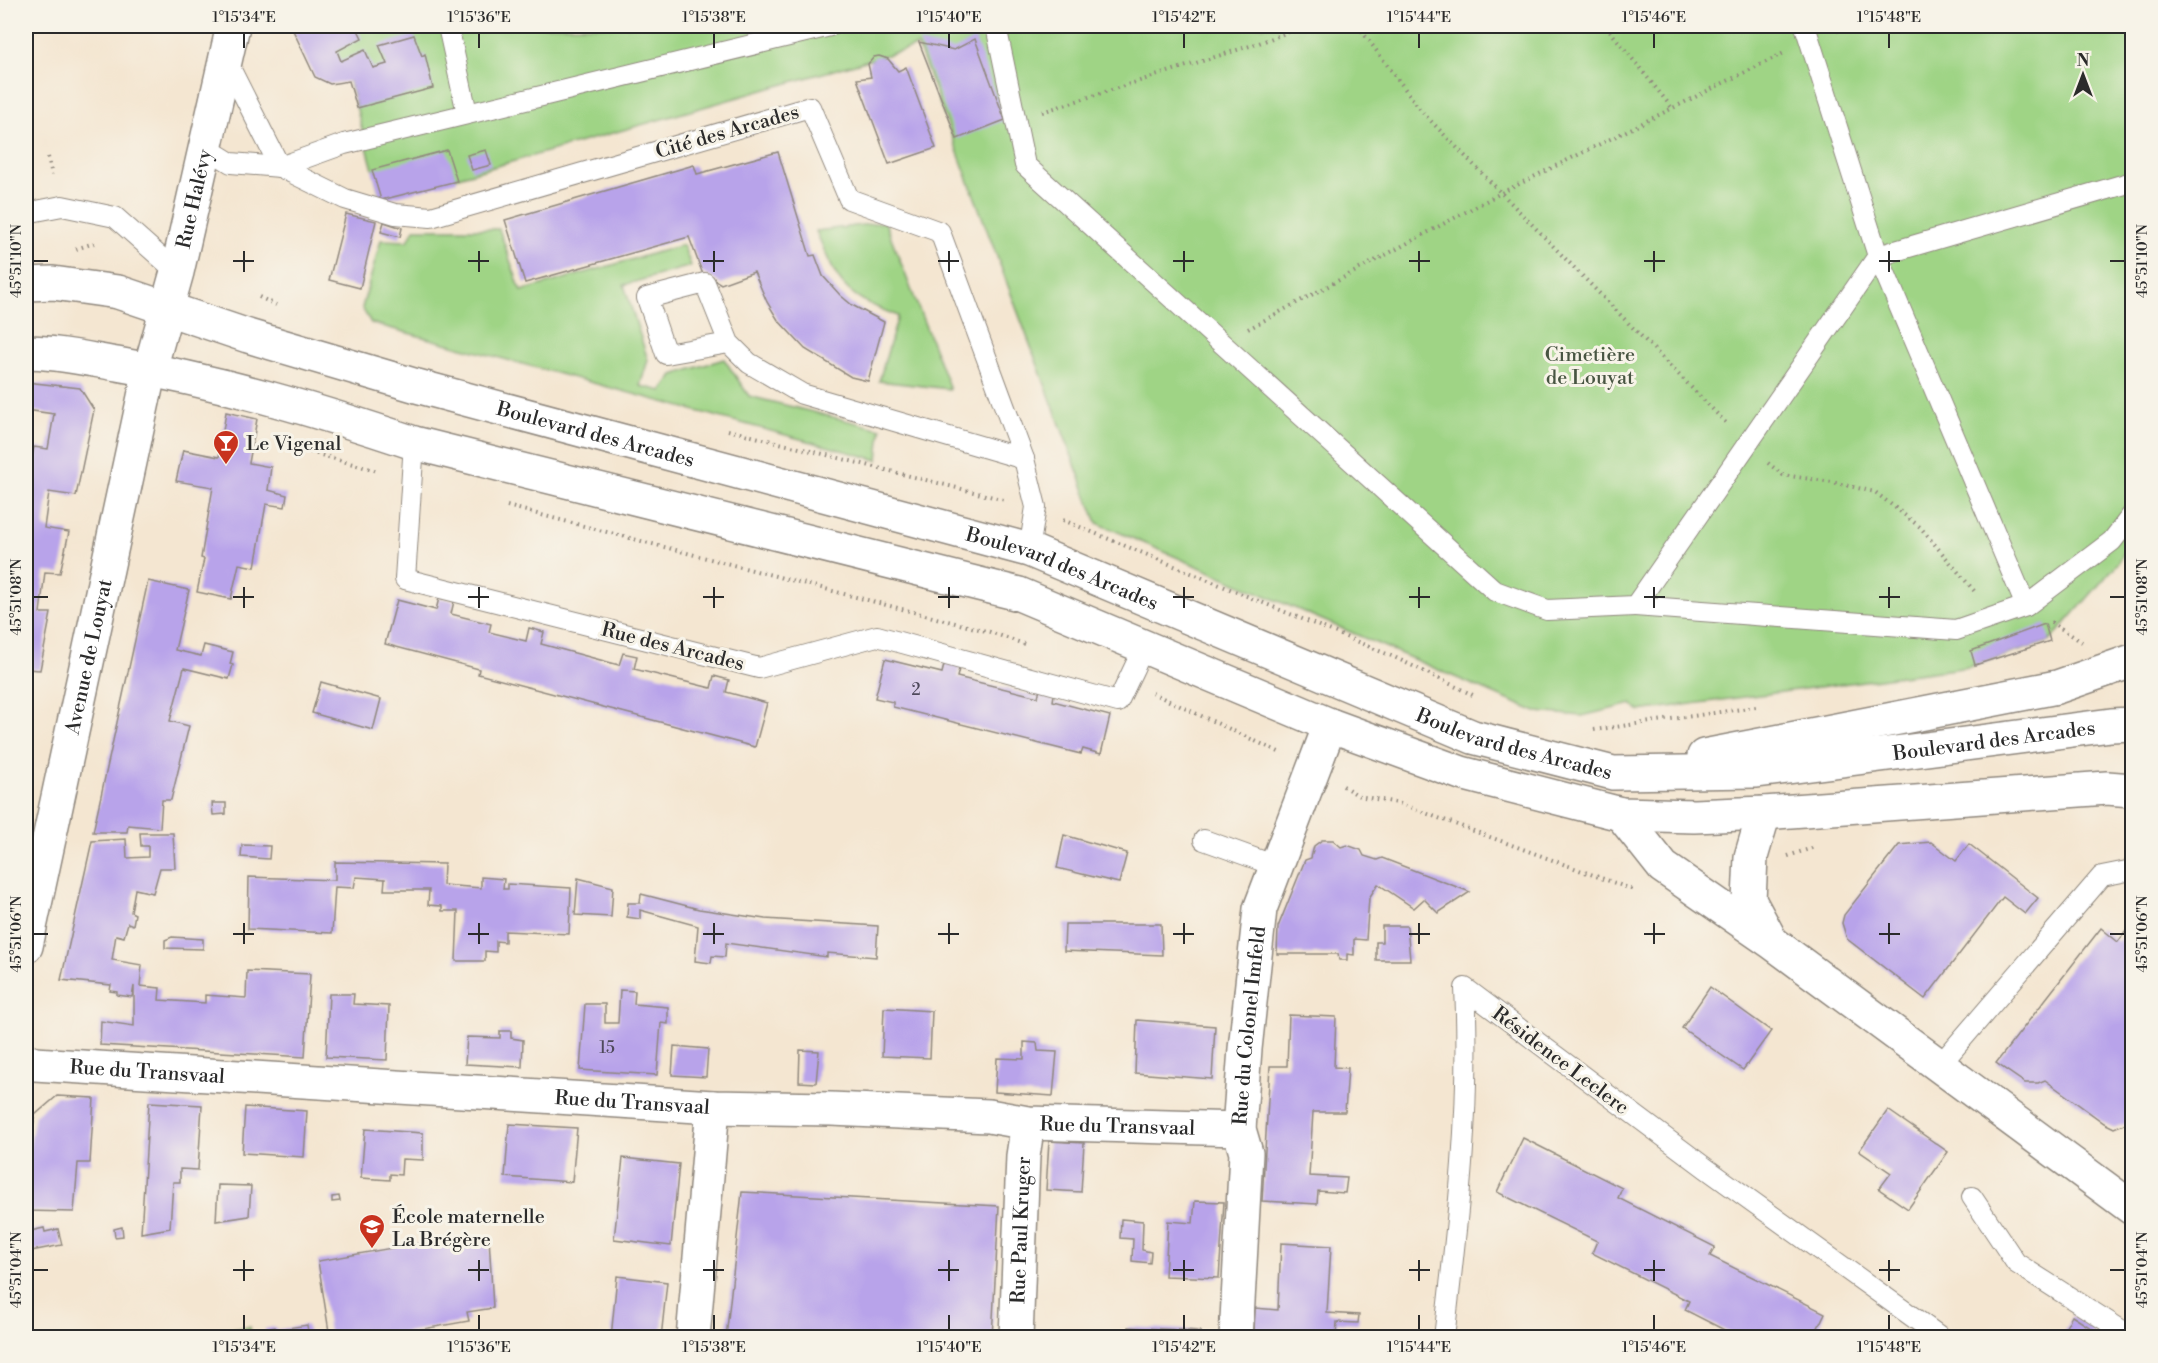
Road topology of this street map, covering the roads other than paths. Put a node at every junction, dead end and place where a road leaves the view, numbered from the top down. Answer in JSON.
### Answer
{"nodes":[{"id":1,"x":233,"y":26,"type":"edge"},
{"id":2,"x":448,"y":26,"type":"edge"},
{"id":3,"x":830,"y":26,"type":"edge"},
{"id":4,"x":996,"y":26,"type":"edge"},
{"id":5,"x":1808,"y":32,"type":"edge"},
{"id":6,"x":225,"y":59,"type":"junction"},
{"id":7,"x":467,"y":113,"type":"junction"},
{"id":8,"x":205,"y":147,"type":"junction"},
{"id":9,"x":280,"y":167,"type":"junction"},
{"id":10,"x":2133,"y":182,"type":"edge"},
{"id":11,"x":26,"y":213,"type":"edge"},
{"id":12,"x":1878,"y":256,"type":"junction"},
{"id":13,"x":177,"y":272,"type":"junction"},
{"id":14,"x":26,"y":284,"type":"edge"},
{"id":15,"x":167,"y":310,"type":"junction"},
{"id":16,"x":729,"y":343,"type":"junction"},
{"id":17,"x":26,"y":352,"type":"edge"},
{"id":18,"x":150,"y":369,"type":"junction"},
{"id":19,"x":414,"y":443,"type":"junction"},
{"id":20,"x":1024,"y":459,"type":"junction"},
{"id":21,"x":2133,"y":515,"type":"edge"},
{"id":22,"x":1029,"y":550,"type":"junction"},
{"id":23,"x":1635,"y":606,"type":"junction"},
{"id":24,"x":2026,"y":606,"type":"junction"},
{"id":25,"x":1144,"y":647,"type":"junction"},
{"id":26,"x":2133,"y":661,"type":"edge"},
{"id":27,"x":2133,"y":724,"type":"edge"},
{"id":28,"x":1330,"y":725,"type":"junction"},
{"id":29,"x":1613,"y":773,"type":"junction"},
{"id":30,"x":2133,"y":790,"type":"edge"},
{"id":31,"x":1764,"y":813,"type":"junction"},
{"id":32,"x":1621,"y":814,"type":"junction"},
{"id":33,"x":1204,"y":840,"type":"dead end"},
{"id":34,"x":1276,"y":866,"type":"junction"},
{"id":35,"x":2133,"y":870,"type":"edge"},
{"id":36,"x":1773,"y":943,"type":"junction"},
{"id":37,"x":26,"y":946,"type":"edge"},
{"id":38,"x":26,"y":1061,"type":"edge"},
{"id":39,"x":1939,"y":1066,"type":"junction"},
{"id":40,"x":713,"y":1107,"type":"junction"},
{"id":41,"x":1028,"y":1123,"type":"junction"},
{"id":42,"x":1239,"y":1129,"type":"junction"},
{"id":43,"x":1972,"y":1197,"type":"dead end"},
{"id":44,"x":2133,"y":1208,"type":"edge"},
{"id":45,"x":2133,"y":1337,"type":"edge"},
{"id":46,"x":693,"y":1338,"type":"edge"},
{"id":47,"x":1016,"y":1338,"type":"edge"},
{"id":48,"x":1236,"y":1338,"type":"edge"},
{"id":49,"x":1444,"y":1338,"type":"edge"},
{"id":50,"x":1942,"y":1338,"type":"edge"}],
"edges":[{"from":1,"to":6,"type":"main road","name":"Rue Halévy"},
{"from":2,"to":7,"type":"lane"},
{"from":3,"to":7,"type":"lane"},
{"from":4,"to":23,"type":"lane"},
{"from":5,"to":12,"type":"lane"},
{"from":6,"to":8,"type":"main road","name":"Rue Halévy"},
{"from":6,"to":9,"type":"lane"},
{"from":7,"to":9,"type":"lane"},
{"from":8,"to":9,"type":"lane"},
{"from":8,"to":13,"type":"main road","name":"Rue Halévy"},
{"from":9,"to":20,"type":"lane","name":"Cité des Arcades"},
{"from":10,"to":12,"type":"lane"},
{"from":11,"to":13,"type":"lane"},
{"from":12,"to":23,"type":"lane"},
{"from":12,"to":24,"type":"lane"},
{"from":13,"to":15,"type":"main road","name":"Rue Halévy"},
{"from":14,"to":15,"type":"main road","name":"Boulevard des Arcades"},
{"from":15,"to":18,"type":"main road","name":"Rue Halévy"},
{"from":15,"to":22,"type":"main road","name":"Boulevard des Arcades"},
{"from":16,"to":16,"type":"lane"},
{"from":16,"to":20,"type":"lane"},
{"from":17,"to":18,"type":"main road","name":"Boulevard des Arcades"},
{"from":18,"to":19,"type":"main road","name":"Boulevard des Arcades"},
{"from":18,"to":37,"type":"main road","name":"Avenue de Louyat"},
{"from":19,"to":25,"type":"main road","name":"Boulevard des Arcades"},
{"from":19,"to":25,"type":"lane","name":"Rue des Arcades"},
{"from":20,"to":22,"type":"lane","name":"Cité des Arcades"},
{"from":21,"to":24,"type":"lane"},
{"from":22,"to":29,"type":"main road","name":"Boulevard des Arcades"},
{"from":23,"to":24,"type":"lane"},
{"from":25,"to":28,"type":"main road","name":"Boulevard des Arcades"},
{"from":26,"to":29,"type":"main road"},
{"from":27,"to":29,"type":"main road","name":"Boulevard des Arcades"},
{"from":28,"to":32,"type":"main road","name":"Boulevard des Arcades"},
{"from":28,"to":34,"type":"main road","name":"Rue du Colonel Imfeld"},
{"from":30,"to":31,"type":"main road","name":"Boulevard des Arcades"},
{"from":31,"to":32,"type":"main road","name":"Boulevard des Arcades"},
{"from":31,"to":36,"type":"main road"},
{"from":32,"to":36,"type":"main road"},
{"from":33,"to":34,"type":"lane"},
{"from":34,"to":42,"type":"main road","name":"Rue du Colonel Imfeld"},
{"from":35,"to":39,"type":"lane"},
{"from":36,"to":39,"type":"main road"},
{"from":38,"to":40,"type":"main road","name":"Rue du Transvaal"},
{"from":39,"to":44,"type":"main road"},
{"from":40,"to":41,"type":"main road","name":"Rue du Transvaal"},
{"from":40,"to":46,"type":"main road"},
{"from":41,"to":42,"type":"main road","name":"Rue du Transvaal"},
{"from":41,"to":47,"type":"main road","name":"Rue Paul Kruger"},
{"from":42,"to":48,"type":"main road","name":"Rue du Colonel Imfeld"},
{"from":43,"to":45,"type":"lane"},
{"from":49,"to":50,"type":"lane","name":"Résidence Leclerc"}]}
